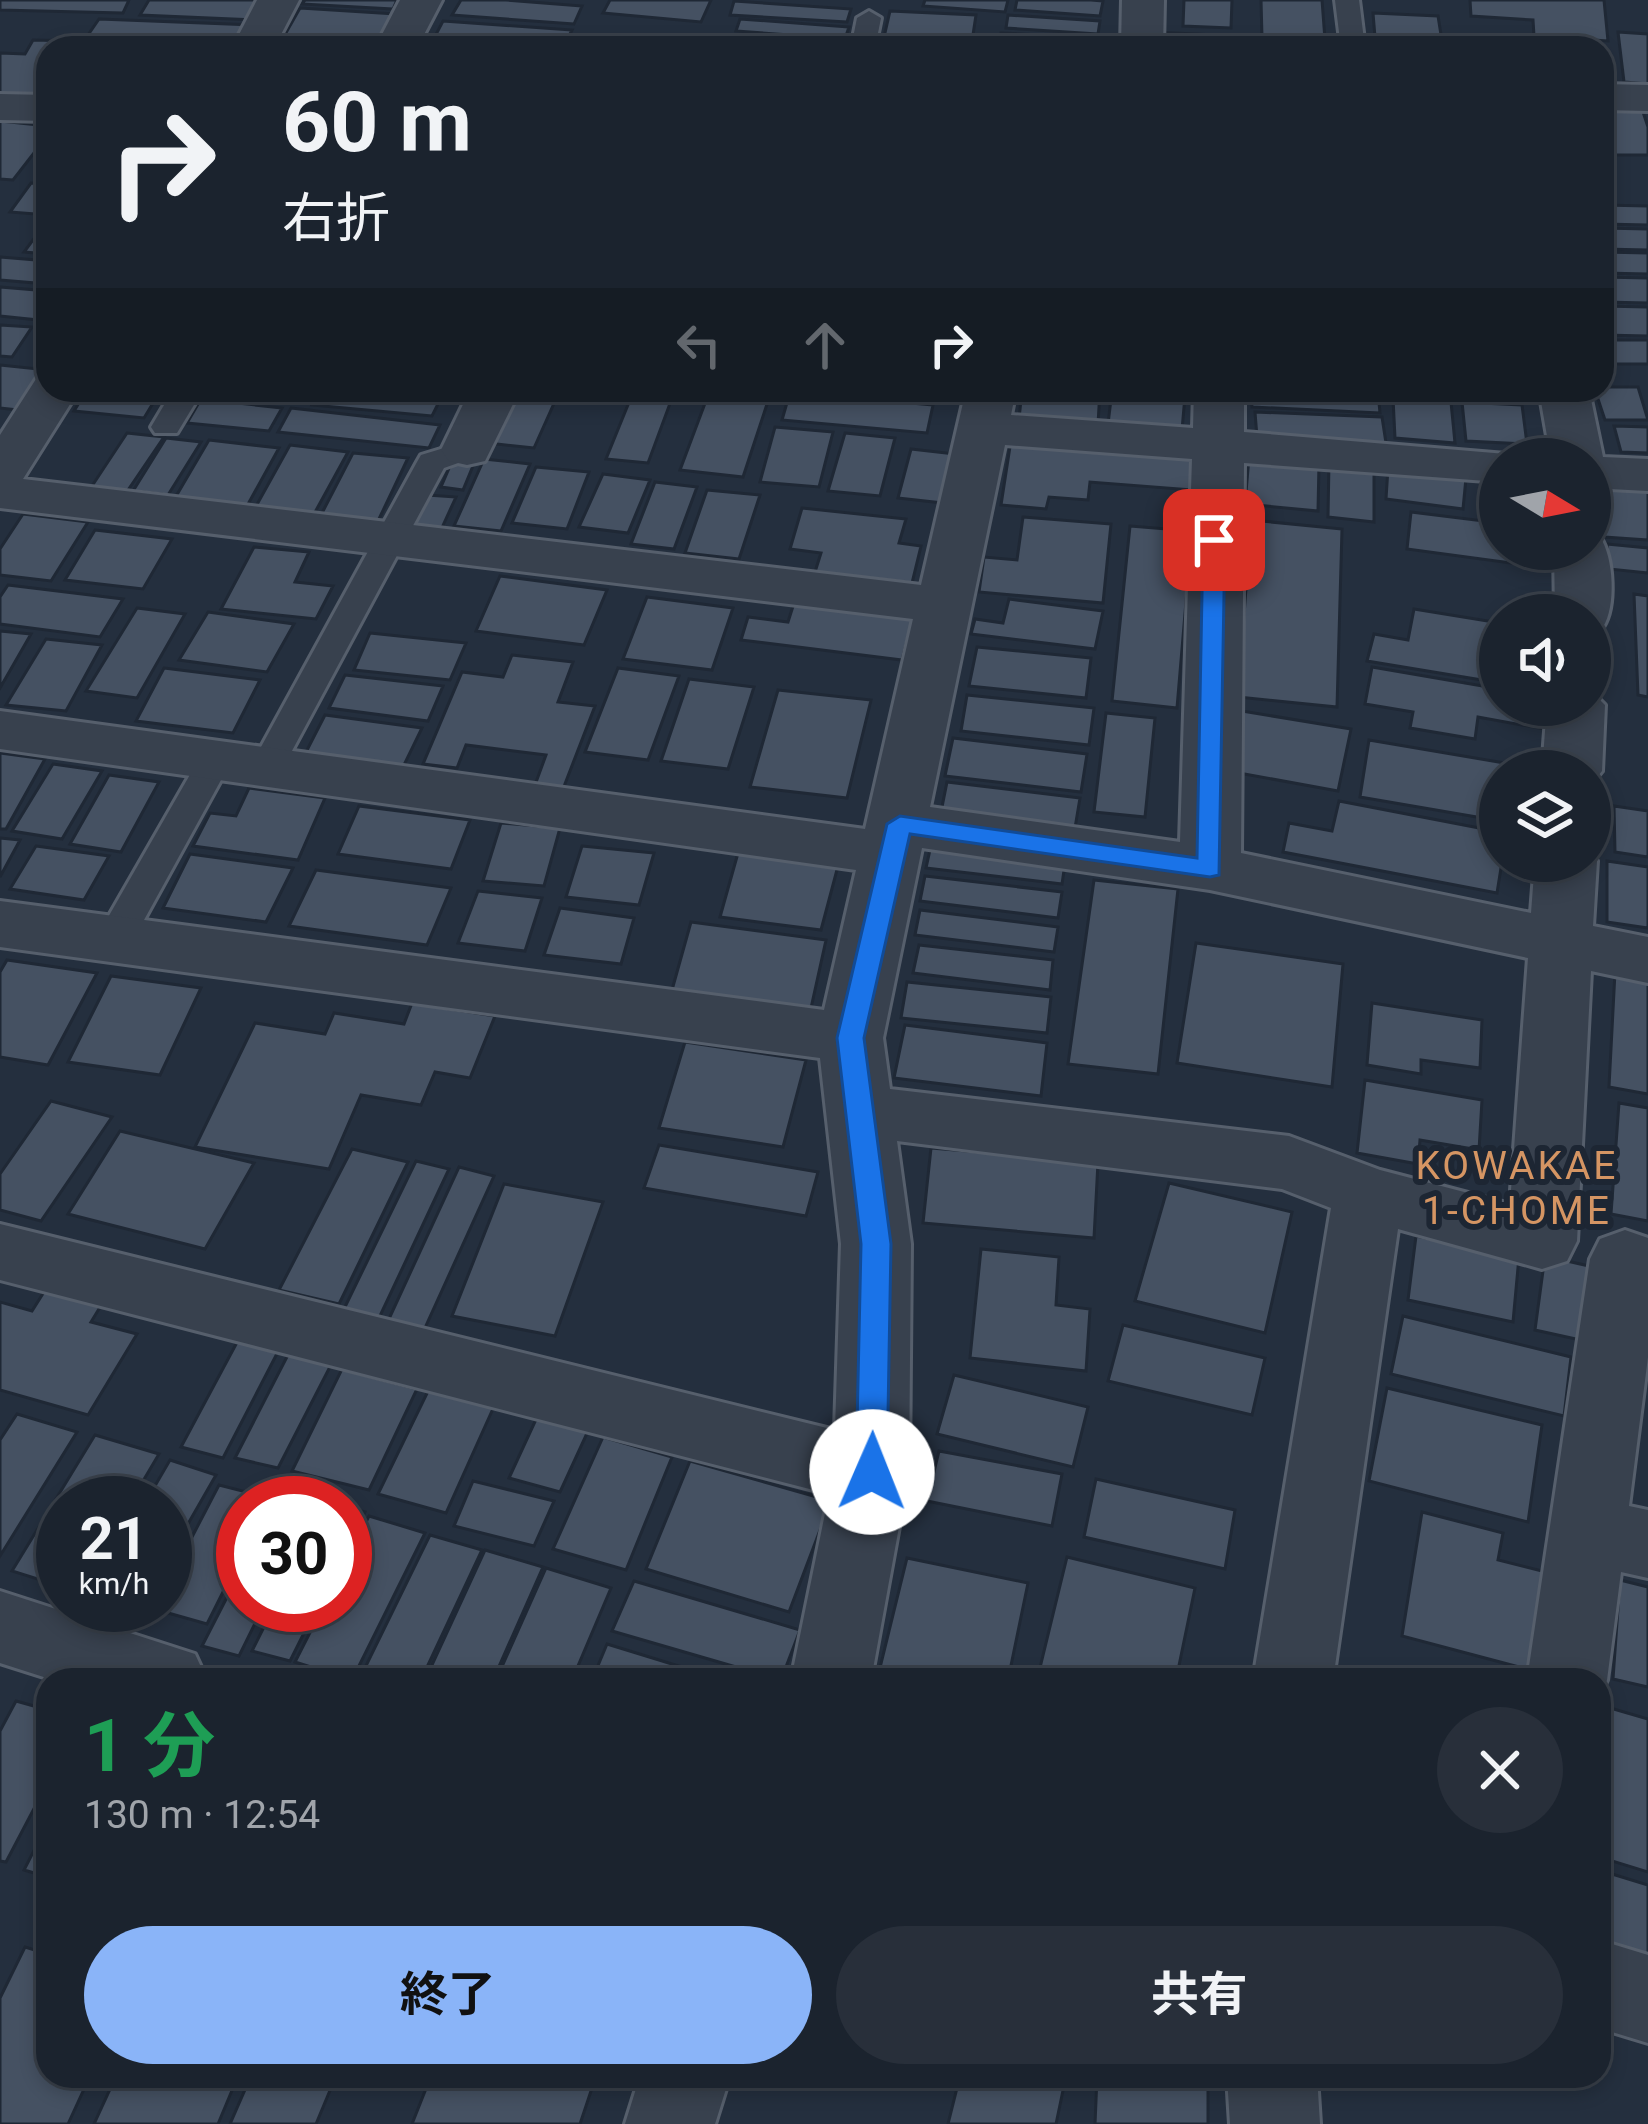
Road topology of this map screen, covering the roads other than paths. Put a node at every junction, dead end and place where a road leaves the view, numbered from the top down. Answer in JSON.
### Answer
{"nodes":[{"id":1,"x":278,"y":0,"type":"edge"},
{"id":2,"x":421,"y":0,"type":"edge"},
{"id":3,"x":1143,"y":0,"type":"edge"},
{"id":4,"x":1347,"y":0,"type":"edge"},
{"id":5,"x":869,"y":19,"type":"dead end"},
{"id":6,"x":259,"y":36,"type":"edge"},
{"id":7,"x":402,"y":36,"type":"edge"},
{"id":8,"x":865,"y":36,"type":"edge"},
{"id":9,"x":1142,"y":36,"type":"edge"},
{"id":10,"x":1352,"y":36,"type":"edge"},
{"id":11,"x":1614,"y":97,"type":"edge"},
{"id":12,"x":1648,"y":98,"type":"edge"},
{"id":13,"x":0,"y":106,"type":"edge"},
{"id":14,"x":36,"y":108,"type":"edge"},
{"id":15,"x":46,"y":402,"type":"edge"},
{"id":16,"x":181,"y":402,"type":"edge"},
{"id":17,"x":489,"y":402,"type":"edge"},
{"id":18,"x":1218,"y":402,"type":"edge"},
{"id":19,"x":1566,"y":402,"type":"edge"},
{"id":20,"x":988,"y":409,"type":"edge"},
{"id":21,"x":166,"y":428,"type":"dead end"},
{"id":22,"x":1573,"y":438,"type":"edge"},
{"id":23,"x":1216,"y":446,"type":"junction"},
{"id":24,"x":467,"y":450,"type":"joint"},
{"id":25,"x":1479,"y":465,"type":"edge"},
{"id":26,"x":1611,"y":473,"type":"edge"},
{"id":27,"x":0,"y":475,"type":"edge"},
{"id":28,"x":1648,"y":476,"type":"edge"},
{"id":29,"x":0,"y":492,"type":"edge"},
{"id":30,"x":390,"y":539,"type":"junction"},
{"id":31,"x":943,"y":605,"type":"junction"},
{"id":32,"x":0,"y":730,"type":"edge"},
{"id":33,"x":241,"y":763,"type":"junction"},
{"id":34,"x":896,"y":839,"type":"junction"},
{"id":35,"x":1210,"y":868,"type":"junction"},
{"id":36,"x":1564,"y":882,"type":"edge"},
{"id":37,"x":0,"y":924,"type":"edge"},
{"id":38,"x":114,"y":940,"type":"junction"},
{"id":39,"x":1560,"y":943,"type":"junction"},
{"id":40,"x":1648,"y":960,"type":"edge"},
{"id":41,"x":850,"y":1038,"type":"junction"},
{"id":42,"x":860,"y":1111,"type":"junction"},
{"id":43,"x":1368,"y":1194,"type":"junction"},
{"id":44,"x":1541,"y":1241,"type":"junction"},
{"id":45,"x":0,"y":1252,"type":"edge"},
{"id":46,"x":1636,"y":1261,"type":"edge"},
{"id":47,"x":872,"y":1472,"type":"junction"},
{"id":48,"x":1618,"y":1537,"type":"edge"},
{"id":49,"x":0,"y":1627,"type":"edge"},
{"id":50,"x":128,"y":1668,"type":"edge"},
{"id":51,"x":833,"y":1668,"type":"edge"},
{"id":52,"x":1295,"y":1668,"type":"edge"},
{"id":53,"x":1571,"y":1668,"type":"edge"},
{"id":54,"x":1611,"y":1988,"type":"edge"},
{"id":55,"x":1648,"y":1999,"type":"edge"},
{"id":56,"x":681,"y":2088,"type":"edge"},
{"id":57,"x":1273,"y":2088,"type":"edge"},
{"id":58,"x":670,"y":2124,"type":"edge"},
{"id":59,"x":1275,"y":2124,"type":"edge"}],
"edges":[{"from":1,"to":6,"type":"street"},
{"from":2,"to":7,"type":"street"},
{"from":3,"to":9,"type":"street"},
{"from":4,"to":10,"type":"lane"},
{"from":5,"to":8,"type":"lane"},
{"from":11,"to":12,"type":"street"},
{"from":13,"to":14,"type":"street"},
{"from":15,"to":27,"type":"street"},
{"from":16,"to":21,"type":"lane"},
{"from":17,"to":24,"type":"street"},
{"from":18,"to":23,"type":"street"},
{"from":19,"to":22,"type":"street"},
{"from":20,"to":23,"type":"street"},
{"from":20,"to":31,"type":"street"},
{"from":23,"to":25,"type":"street"},
{"from":23,"to":35,"type":"street"},
{"from":24,"to":30,"type":"lane"},
{"from":26,"to":28,"type":"street"},
{"from":29,"to":30,"type":"street"},
{"from":30,"to":31,"type":"street"},
{"from":30,"to":33,"type":"lane"},
{"from":31,"to":34,"type":"street"},
{"from":32,"to":33,"type":"street"},
{"from":33,"to":34,"type":"street"},
{"from":33,"to":38,"type":"lane"},
{"from":34,"to":35,"type":"street"},
{"from":34,"to":41,"type":"street"},
{"from":35,"to":39,"type":"street"},
{"from":36,"to":39,"type":"street"},
{"from":37,"to":38,"type":"street"},
{"from":38,"to":41,"type":"street"},
{"from":39,"to":40,"type":"street"},
{"from":39,"to":44,"type":"street"},
{"from":41,"to":42,"type":"street"},
{"from":42,"to":43,"type":"street"},
{"from":42,"to":47,"type":"street"},
{"from":43,"to":44,"type":"street"},
{"from":43,"to":52,"type":"street"},
{"from":44,"to":46,"type":"street"},
{"from":45,"to":47,"type":"street"},
{"from":46,"to":48,"type":"street"},
{"from":47,"to":51,"type":"street"},
{"from":48,"to":53,"type":"street"},
{"from":49,"to":50,"type":"street"},
{"from":54,"to":55,"type":"street"},
{"from":56,"to":58,"type":"street"},
{"from":57,"to":59,"type":"street"}]}
